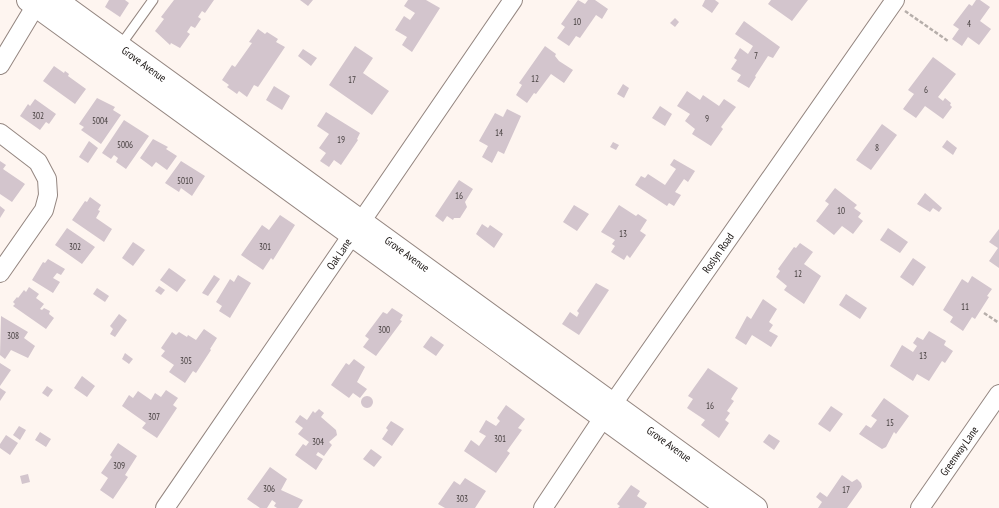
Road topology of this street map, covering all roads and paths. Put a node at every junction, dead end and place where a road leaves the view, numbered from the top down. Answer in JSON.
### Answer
{"nodes":[{"id":1,"x":56,"y":0,"type":"edge"},
{"id":2,"x":153,"y":0,"type":"edge"},
{"id":3,"x":513,"y":0,"type":"edge"},
{"id":4,"x":894,"y":1,"type":"edge"},
{"id":5,"x":34,"y":2,"type":"edge"},
{"id":6,"x":948,"y":41,"type":"dead end"},
{"id":7,"x":120,"y":46,"type":"junction"},
{"id":8,"x":0,"y":65,"type":"edge"},
{"id":9,"x":0,"y":132,"type":"edge"},
{"id":10,"x":356,"y":228,"type":"junction"},
{"id":11,"x":0,"y":273,"type":"edge"},
{"id":12,"x":984,"y":313,"type":"dead end"},
{"id":13,"x":999,"y":323,"type":"edge"},
{"id":14,"x":999,"y":394,"type":"edge"},
{"id":15,"x":608,"y":411,"type":"junction"},
{"id":16,"x":165,"y":508,"type":"edge"},
{"id":17,"x":543,"y":508,"type":"edge"},
{"id":18,"x":728,"y":508,"type":"edge"},
{"id":19,"x":756,"y":508,"type":"edge"},
{"id":20,"x":920,"y":508,"type":"edge"}],
"edges":[{"from":1,"to":7,"type":"street","name":"Grove Avenue"},
{"from":2,"to":7,"type":"lane"},
{"from":3,"to":10,"type":"street","name":"Oak Lane"},
{"from":4,"to":6,"type":"path"},
{"from":4,"to":15,"type":"street","name":"Roslyn Road"},
{"from":5,"to":8,"type":"street"},
{"from":5,"to":10,"type":"street","name":"Grove Avenue"},
{"from":7,"to":10,"type":"street","name":"Grove Avenue"},
{"from":9,"to":11,"type":"street"},
{"from":10,"to":15,"type":"street","name":"Grove Avenue"},
{"from":10,"to":16,"type":"street","name":"Oak Lane"},
{"from":12,"to":13,"type":"path"},
{"from":14,"to":20,"type":"street","name":"Greenway Lane"},
{"from":15,"to":17,"type":"street","name":"Roslyn Road"},
{"from":15,"to":18,"type":"street","name":"Grove Avenue"},
{"from":15,"to":19,"type":"street","name":"Grove Avenue"}]}
